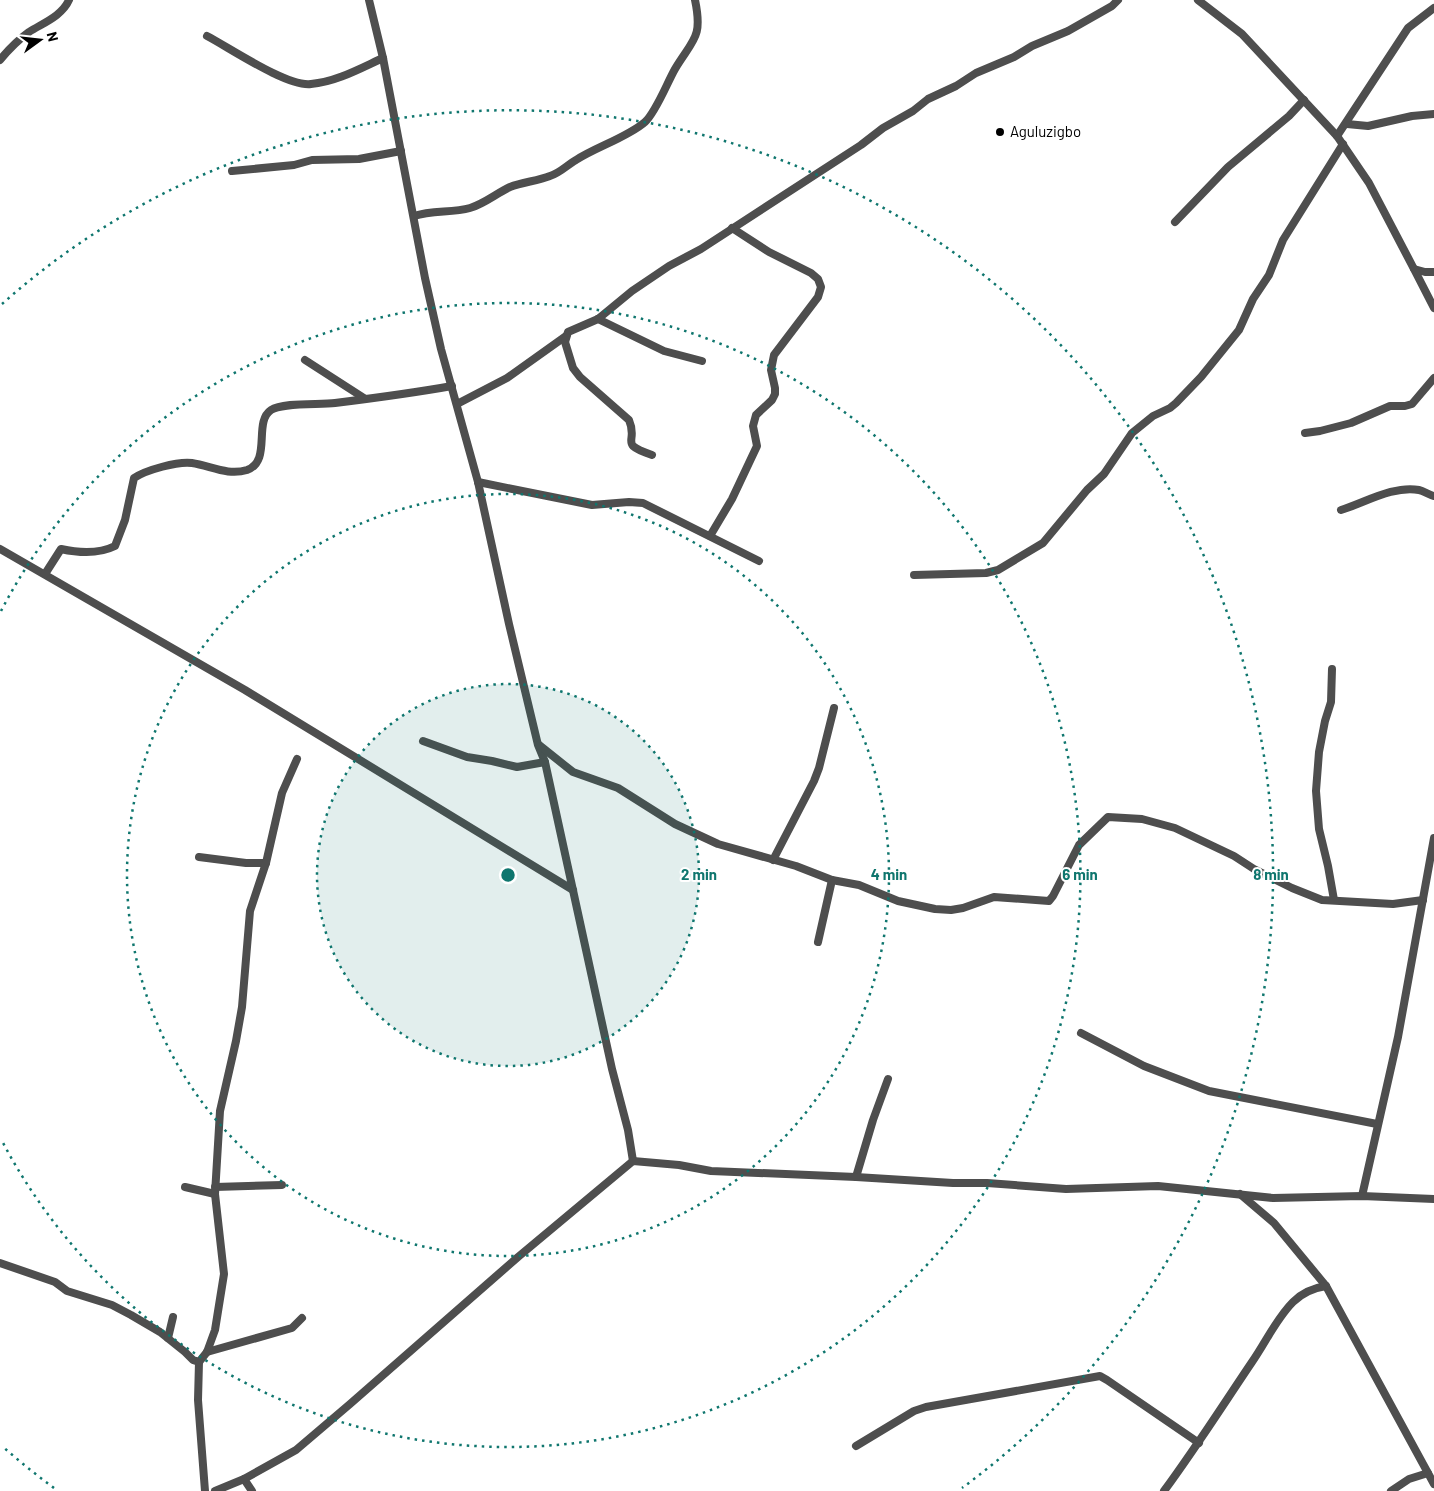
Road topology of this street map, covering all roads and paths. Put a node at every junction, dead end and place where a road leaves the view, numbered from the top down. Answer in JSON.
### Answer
{"nodes":[{"id":1,"x":69,"y":0,"type":"edge"},
{"id":2,"x":369,"y":0,"type":"edge"},
{"id":3,"x":695,"y":0,"type":"edge"},
{"id":4,"x":1118,"y":0,"type":"edge"},
{"id":5,"x":1202,"y":1,"type":"edge"},
{"id":6,"x":1434,"y":8,"type":"edge"},
{"id":7,"x":207,"y":36,"type":"dead end"},
{"id":8,"x":383,"y":58,"type":"junction"},
{"id":9,"x":0,"y":60,"type":"edge"},
{"id":10,"x":1304,"y":100,"type":"junction"},
{"id":11,"x":1434,"y":114,"type":"edge"},
{"id":12,"x":1346,"y":124,"type":"junction"},
{"id":13,"x":1337,"y":136,"type":"junction"},
{"id":14,"x":1343,"y":144,"type":"junction"},
{"id":15,"x":401,"y":151,"type":"junction"},
{"id":16,"x":232,"y":171,"type":"dead end"},
{"id":17,"x":414,"y":216,"type":"junction"},
{"id":18,"x":1176,"y":222,"type":"dead end"},
{"id":19,"x":732,"y":228,"type":"junction"},
{"id":20,"x":1414,"y":269,"type":"junction"},
{"id":21,"x":1434,"y":272,"type":"edge"},
{"id":22,"x":1434,"y":308,"type":"edge"},
{"id":23,"x":598,"y":319,"type":"junction"},
{"id":24,"x":566,"y":336,"type":"junction"},
{"id":25,"x":305,"y":360,"type":"dead end"},
{"id":26,"x":702,"y":361,"type":"dead end"},
{"id":27,"x":1434,"y":378,"type":"edge"},
{"id":28,"x":452,"y":386,"type":"junction"},
{"id":29,"x":364,"y":398,"type":"junction"},
{"id":30,"x":457,"y":404,"type":"junction"},
{"id":31,"x":1305,"y":433,"type":"dead end"},
{"id":32,"x":652,"y":454,"type":"dead end"},
{"id":33,"x":478,"y":482,"type":"junction"},
{"id":34,"x":1434,"y":496,"type":"edge"},
{"id":35,"x":1341,"y":510,"type":"dead end"},
{"id":36,"x":710,"y":536,"type":"junction"},
{"id":37,"x":0,"y":549,"type":"edge"},
{"id":38,"x":759,"y":561,"type":"dead end"},
{"id":39,"x":45,"y":574,"type":"junction"},
{"id":40,"x":914,"y":575,"type":"dead end"},
{"id":41,"x":1332,"y":669,"type":"dead end"},
{"id":42,"x":834,"y":708,"type":"dead end"},
{"id":43,"x":423,"y":741,"type":"dead end"},
{"id":44,"x":538,"y":745,"type":"junction"},
{"id":45,"x":297,"y":759,"type":"dead end"},
{"id":46,"x":545,"y":762,"type":"junction"},
{"id":47,"x":1434,"y":838,"type":"edge"},
{"id":48,"x":199,"y":857,"type":"dead end"},
{"id":49,"x":773,"y":860,"type":"junction"},
{"id":50,"x":266,"y":863,"type":"junction"},
{"id":51,"x":832,"y":880,"type":"junction"},
{"id":52,"x":573,"y":890,"type":"junction"},
{"id":53,"x":1334,"y":900,"type":"junction"},
{"id":54,"x":1423,"y":900,"type":"junction"},
{"id":55,"x":818,"y":942,"type":"dead end"},
{"id":56,"x":1082,"y":1033,"type":"dead end"},
{"id":57,"x":888,"y":1079,"type":"dead end"},
{"id":58,"x":1378,"y":1124,"type":"junction"},
{"id":59,"x":634,"y":1162,"type":"junction"},
{"id":60,"x":856,"y":1177,"type":"junction"},
{"id":61,"x":282,"y":1185,"type":"dead end"},
{"id":62,"x":186,"y":1187,"type":"dead end"},
{"id":63,"x":215,"y":1190,"type":"junction"},
{"id":64,"x":1240,"y":1194,"type":"junction"},
{"id":65,"x":1362,"y":1196,"type":"junction"},
{"id":66,"x":1434,"y":1200,"type":"edge"},
{"id":67,"x":0,"y":1263,"type":"edge"},
{"id":68,"x":1326,"y":1286,"type":"junction"},
{"id":69,"x":173,"y":1317,"type":"dead end"},
{"id":70,"x":302,"y":1318,"type":"dead end"},
{"id":71,"x":168,"y":1338,"type":"junction"},
{"id":72,"x":207,"y":1352,"type":"junction"},
{"id":73,"x":199,"y":1362,"type":"junction"},
{"id":74,"x":1199,"y":1443,"type":"junction"},
{"id":75,"x":856,"y":1446,"type":"dead end"},
{"id":76,"x":1428,"y":1473,"type":"junction"},
{"id":77,"x":244,"y":1479,"type":"junction"},
{"id":78,"x":1434,"y":1484,"type":"edge"},
{"id":79,"x":205,"y":1491,"type":"edge"},
{"id":80,"x":215,"y":1491,"type":"edge"},
{"id":81,"x":252,"y":1491,"type":"edge"},
{"id":82,"x":1164,"y":1491,"type":"edge"},
{"id":83,"x":1391,"y":1491,"type":"edge"}],
"edges":[{"from":1,"to":9,"type":"street"},
{"from":2,"to":8,"type":"street"},
{"from":3,"to":17,"type":"street"},
{"from":4,"to":19,"type":"street"},
{"from":5,"to":10,"type":"street"},
{"from":6,"to":12,"type":"street"},
{"from":7,"to":8,"type":"street"},
{"from":8,"to":15,"type":"street"},
{"from":10,"to":13,"type":"street"},
{"from":10,"to":18,"type":"street"},
{"from":11,"to":12,"type":"street"},
{"from":12,"to":13,"type":"street"},
{"from":13,"to":14,"type":"street"},
{"from":14,"to":20,"type":"street"},
{"from":14,"to":40,"type":"street"},
{"from":15,"to":16,"type":"street"},
{"from":15,"to":17,"type":"street"},
{"from":17,"to":28,"type":"street"},
{"from":19,"to":23,"type":"street"},
{"from":19,"to":36,"type":"street"},
{"from":20,"to":21,"type":"street"},
{"from":20,"to":22,"type":"street"},
{"from":23,"to":24,"type":"street"},
{"from":23,"to":26,"type":"street"},
{"from":24,"to":30,"type":"street"},
{"from":24,"to":32,"type":"street"},
{"from":25,"to":29,"type":"street"},
{"from":27,"to":31,"type":"street"},
{"from":28,"to":29,"type":"street"},
{"from":28,"to":30,"type":"street"},
{"from":29,"to":39,"type":"street"},
{"from":30,"to":33,"type":"street"},
{"from":33,"to":36,"type":"street"},
{"from":33,"to":44,"type":"street"},
{"from":34,"to":35,"type":"street"},
{"from":36,"to":38,"type":"street"},
{"from":37,"to":39,"type":"street"},
{"from":39,"to":52,"type":"street"},
{"from":41,"to":53,"type":"street"},
{"from":42,"to":49,"type":"street"},
{"from":43,"to":46,"type":"street"},
{"from":44,"to":46,"type":"street"},
{"from":44,"to":49,"type":"street"},
{"from":45,"to":50,"type":"street"},
{"from":46,"to":52,"type":"street"},
{"from":47,"to":54,"type":"street"},
{"from":48,"to":50,"type":"street"},
{"from":49,"to":51,"type":"street"},
{"from":50,"to":63,"type":"street"},
{"from":51,"to":53,"type":"street"},
{"from":51,"to":55,"type":"street"},
{"from":52,"to":59,"type":"street"},
{"from":53,"to":54,"type":"street"},
{"from":54,"to":58,"type":"street"},
{"from":56,"to":58,"type":"street"},
{"from":57,"to":60,"type":"street"},
{"from":58,"to":65,"type":"street"},
{"from":59,"to":60,"type":"street"},
{"from":59,"to":77,"type":"street"},
{"from":60,"to":64,"type":"street"},
{"from":61,"to":63,"type":"street"},
{"from":62,"to":63,"type":"street"},
{"from":63,"to":72,"type":"street"},
{"from":64,"to":65,"type":"street"},
{"from":64,"to":68,"type":"street"},
{"from":65,"to":66,"type":"street"},
{"from":67,"to":71,"type":"street"},
{"from":68,"to":74,"type":"street"},
{"from":68,"to":76,"type":"street"},
{"from":69,"to":71,"type":"street"},
{"from":70,"to":72,"type":"street"},
{"from":71,"to":73,"type":"street"},
{"from":72,"to":73,"type":"street"},
{"from":73,"to":79,"type":"street"},
{"from":74,"to":75,"type":"street"},
{"from":74,"to":82,"type":"street"},
{"from":76,"to":78,"type":"street"},
{"from":76,"to":83,"type":"street"},
{"from":77,"to":80,"type":"street"},
{"from":77,"to":81,"type":"street"}]}
